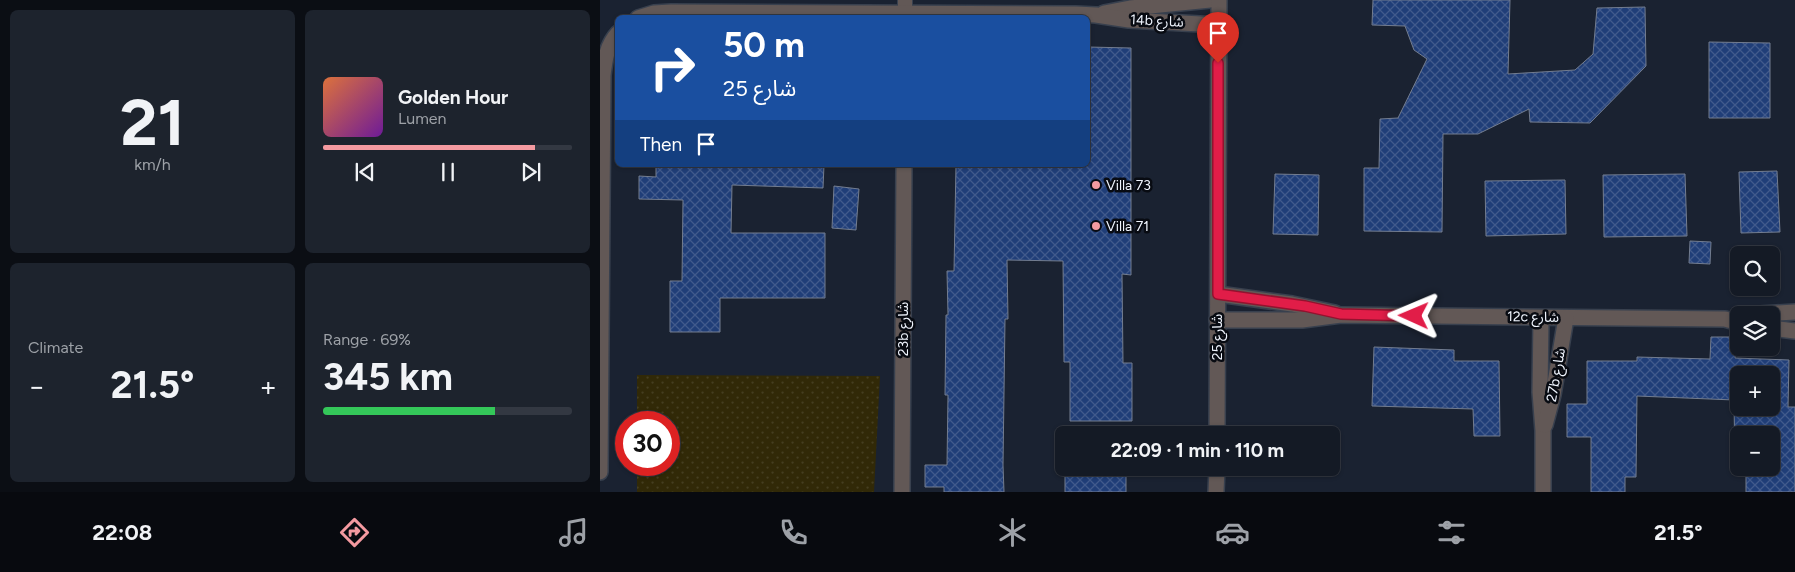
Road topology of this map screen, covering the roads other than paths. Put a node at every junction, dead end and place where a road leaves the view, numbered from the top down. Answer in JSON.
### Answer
{"nodes":[{"id":1,"x":1210,"y":0,"type":"edge"},
{"id":2,"x":1219,"y":0,"type":"edge"},
{"id":3,"x":907,"y":11,"type":"edge"},
{"id":4,"x":648,"y":15,"type":"edge"},
{"id":5,"x":833,"y":15,"type":"edge"},
{"id":6,"x":891,"y":15,"type":"edge"},
{"id":7,"x":1096,"y":15,"type":"junction"},
{"id":8,"x":1218,"y":25,"type":"junction"},
{"id":9,"x":615,"y":36,"type":"edge"},
{"id":10,"x":601,"y":127,"type":"edge"},
{"id":11,"x":904,"y":167,"type":"edge"},
{"id":12,"x":601,"y":175,"type":"edge"},
{"id":13,"x":1218,"y":294,"type":"junction"},
{"id":14,"x":1795,"y":312,"type":"edge"},
{"id":15,"x":1780,"y":313,"type":"edge"},
{"id":16,"x":1341,"y":314,"type":"junction"},
{"id":17,"x":1541,"y":318,"type":"junction"},
{"id":18,"x":1566,"y":318,"type":"junction"},
{"id":19,"x":1730,"y":319,"type":"edge"},
{"id":20,"x":1217,"y":320,"type":"junction"},
{"id":21,"x":1780,"y":329,"type":"edge"},
{"id":22,"x":1795,"y":331,"type":"edge"},
{"id":23,"x":600,"y":381,"type":"edge"},
{"id":24,"x":1217,"y":426,"type":"edge"},
{"id":25,"x":1543,"y":431,"type":"junction"},
{"id":26,"x":600,"y":472,"type":"edge"},
{"id":27,"x":1217,"y":476,"type":"edge"},
{"id":28,"x":902,"y":492,"type":"edge"},
{"id":29,"x":1216,"y":492,"type":"edge"},
{"id":30,"x":1543,"y":492,"type":"edge"}],
"edges":[{"from":1,"to":7,"type":"street","name":"14b شارع"},
{"from":2,"to":8,"type":"street","name":"شارع 25"},
{"from":3,"to":6,"type":"street","name":"14b شارع"},
{"from":3,"to":7,"type":"street","name":"14b شارع"},
{"from":4,"to":5,"type":"street","name":"14b شارع"},
{"from":7,"to":8,"type":"street","name":"14b شارع"},
{"from":8,"to":13,"type":"street","name":"شارع 25"},
{"from":9,"to":10,"type":"street"},
{"from":10,"to":12,"type":"street"},
{"from":11,"to":28,"type":"street","name":"23b شارع"},
{"from":12,"to":23,"type":"street"},
{"from":13,"to":16,"type":"street","name":"12c شارع"},
{"from":13,"to":20,"type":"street","name":"شارع 25"},
{"from":14,"to":15,"type":"street"},
{"from":16,"to":17,"type":"street","name":"12c شارع"},
{"from":16,"to":20,"type":"street","name":"12c شارع"},
{"from":17,"to":18,"type":"street","name":"12c شارع"},
{"from":17,"to":25,"type":"street","name":"27b شارع"},
{"from":18,"to":19,"type":"street","name":"12c شارع"},
{"from":18,"to":25,"type":"street","name":"27b شارع"},
{"from":20,"to":24,"type":"street","name":"شارع 25"},
{"from":21,"to":22,"type":"street"},
{"from":23,"to":26,"type":"street"},
{"from":25,"to":30,"type":"street","name":"27b شارع"},
{"from":27,"to":29,"type":"street"}]}
